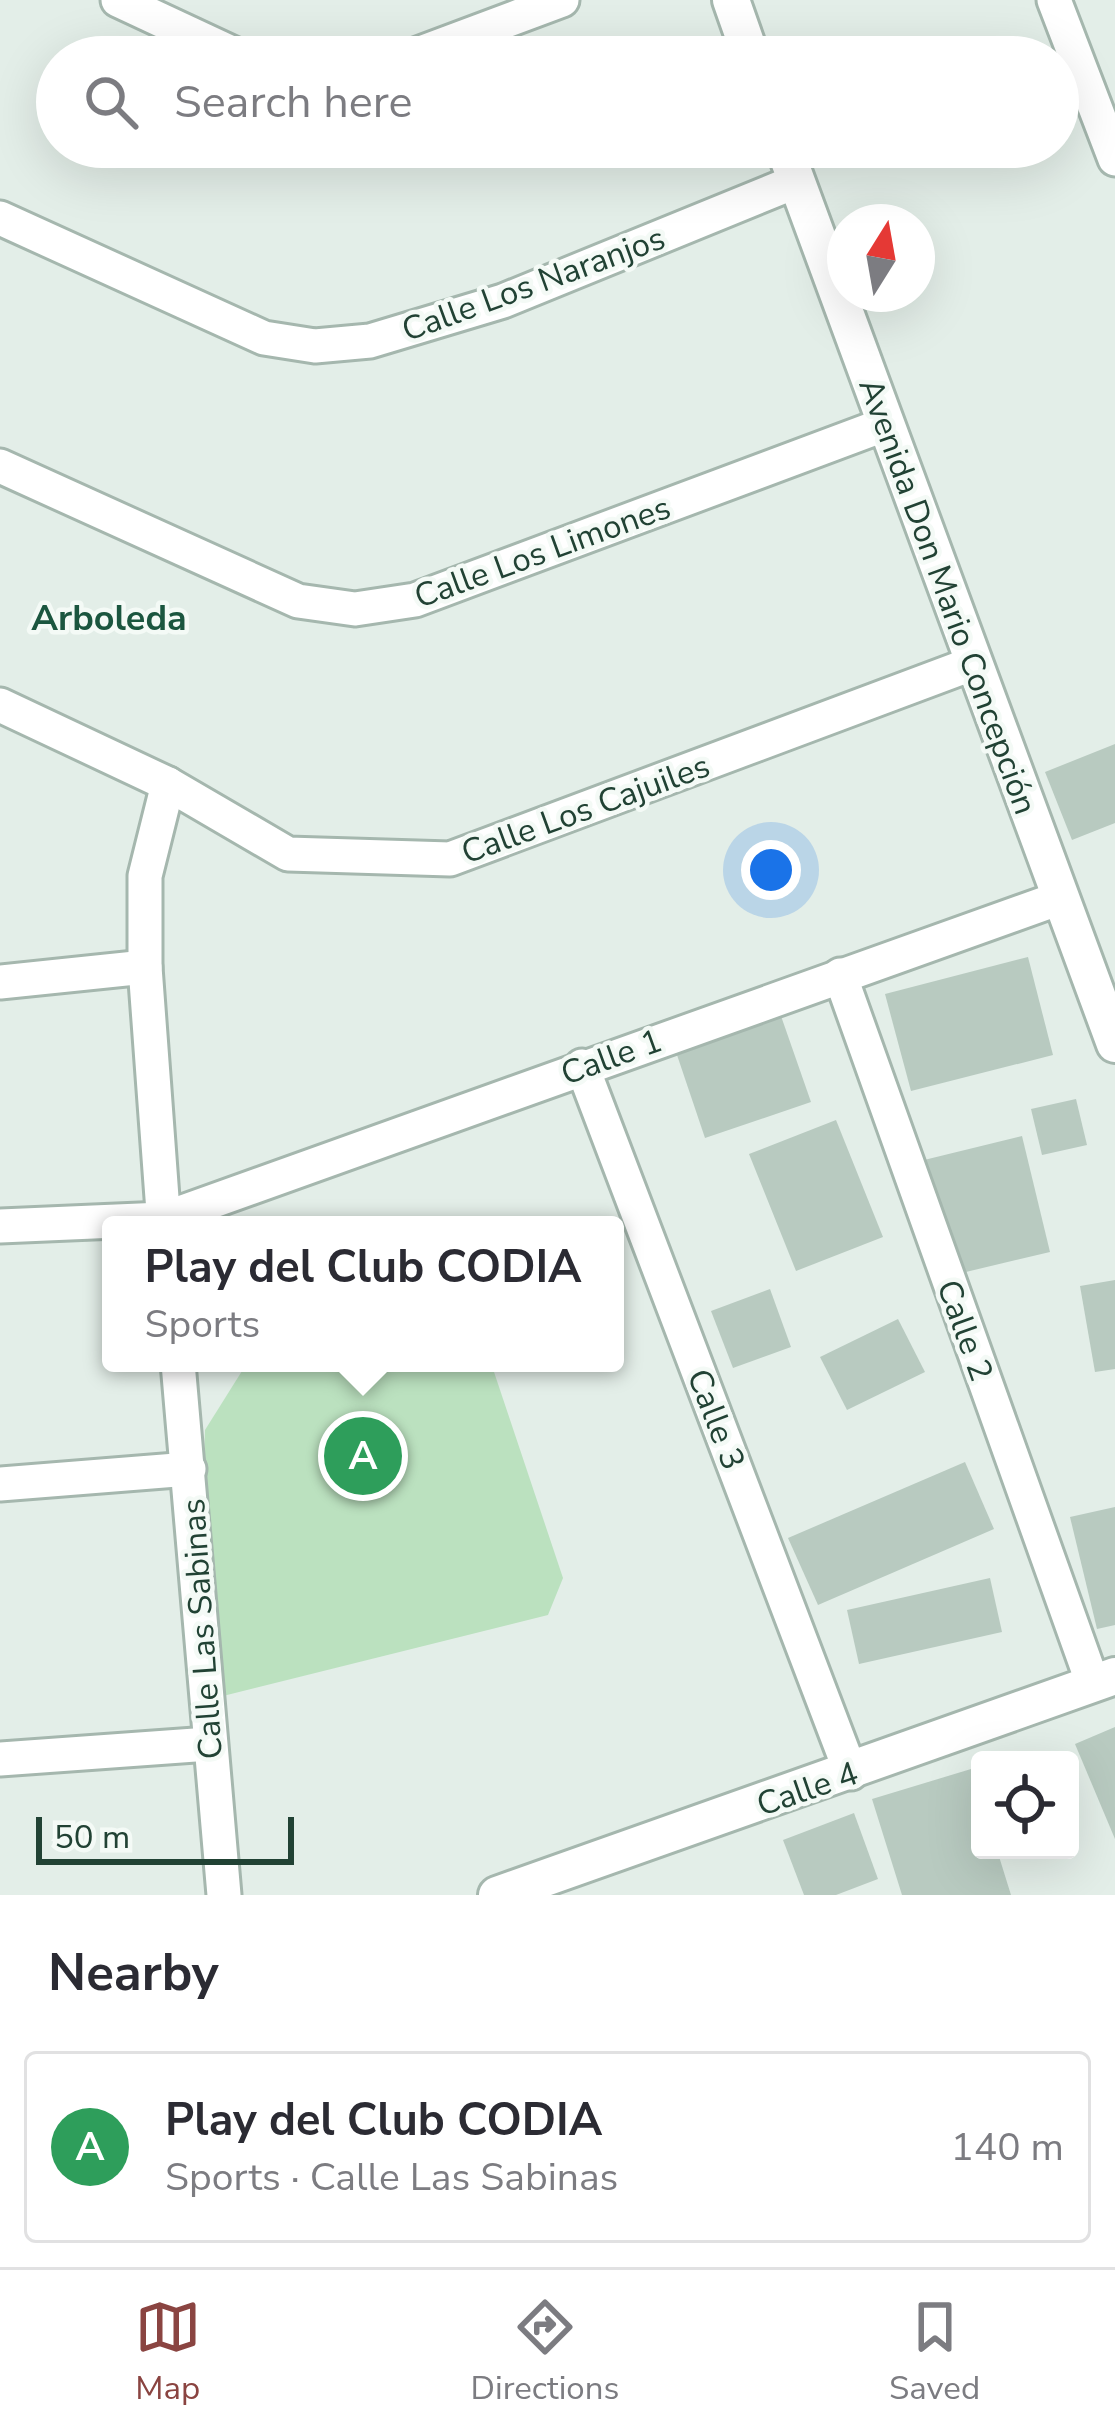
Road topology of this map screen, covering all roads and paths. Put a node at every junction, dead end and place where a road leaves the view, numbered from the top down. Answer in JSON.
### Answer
{"nodes":[{"id":1,"x":118,"y":0,"type":"edge"},
{"id":2,"x":562,"y":0,"type":"edge"},
{"id":3,"x":731,"y":0,"type":"edge"},
{"id":4,"x":1054,"y":0,"type":"edge"},
{"id":5,"x":195,"y":36,"type":"edge"},
{"id":6,"x":466,"y":36,"type":"edge"},
{"id":7,"x":744,"y":36,"type":"edge"},
{"id":8,"x":1068,"y":36,"type":"edge"},
{"id":9,"x":1079,"y":62,"type":"edge"},
{"id":10,"x":1114,"y":149,"type":"edge"},
{"id":11,"x":782,"y":168,"type":"edge"},
{"id":12,"x":791,"y":168,"type":"edge"},
{"id":13,"x":0,"y":218,"type":"edge"},
{"id":14,"x":886,"y":424,"type":"junction"},
{"id":15,"x":0,"y":466,"type":"edge"},
{"id":16,"x":974,"y":663,"type":"junction"},
{"id":17,"x":0,"y":705,"type":"edge"},
{"id":18,"x":168,"y":784,"type":"junction"},
{"id":19,"x":1060,"y":898,"type":"junction"},
{"id":20,"x":146,"y":967,"type":"junction"},
{"id":21,"x":840,"y":975,"type":"junction"},
{"id":22,"x":0,"y":982,"type":"edge"},
{"id":23,"x":1115,"y":1044,"type":"edge"},
{"id":24,"x":582,"y":1066,"type":"junction"},
{"id":25,"x":164,"y":1216,"type":"edge"},
{"id":26,"x":180,"y":1216,"type":"edge"},
{"id":27,"x":102,"y":1224,"type":"edge"},
{"id":28,"x":0,"y":1226,"type":"edge"},
{"id":29,"x":179,"y":1372,"type":"edge"},
{"id":30,"x":189,"y":1469,"type":"junction"},
{"id":31,"x":0,"y":1484,"type":"edge"},
{"id":32,"x":1104,"y":1680,"type":"edge"},
{"id":33,"x":209,"y":1744,"type":"junction"},
{"id":34,"x":0,"y":1760,"type":"edge"},
{"id":35,"x":851,"y":1773,"type":"junction"},
{"id":36,"x":224,"y":1895,"type":"edge"},
{"id":37,"x":497,"y":1895,"type":"edge"}],
"edges":[{"from":1,"to":5,"type":"street"},
{"from":2,"to":6,"type":"street"},
{"from":3,"to":7,"type":"street"},
{"from":4,"to":8,"type":"street"},
{"from":9,"to":10,"type":"street"},
{"from":11,"to":13,"type":"street","name":"Calle Los Naranjos"},
{"from":12,"to":14,"type":"street","name":"Avenida Don Mario Concepción"},
{"from":14,"to":15,"type":"street","name":"Calle Los Limones"},
{"from":14,"to":16,"type":"street","name":"Avenida Don Mario Concepción"},
{"from":16,"to":18,"type":"street","name":"Calle Los Cajuiles"},
{"from":16,"to":19,"type":"street","name":"Avenida Don Mario Concepción"},
{"from":17,"to":18,"type":"street","name":"Calle Los Cajuiles"},
{"from":18,"to":20,"type":"street"},
{"from":19,"to":21,"type":"street","name":"Calle 1"},
{"from":19,"to":23,"type":"street","name":"Avenida Don Mario Concepción"},
{"from":20,"to":22,"type":"street"},
{"from":20,"to":25,"type":"street"},
{"from":21,"to":24,"type":"street","name":"Calle 1"},
{"from":21,"to":32,"type":"street","name":"Calle 2"},
{"from":24,"to":26,"type":"street","name":"Calle 1"},
{"from":24,"to":35,"type":"street","name":"Calle 3"},
{"from":27,"to":28,"type":"street","name":"Calle 1"},
{"from":29,"to":30,"type":"street","name":"Calle Las Sabinas"},
{"from":30,"to":31,"type":"street"},
{"from":30,"to":33,"type":"street","name":"Calle Las Sabinas"},
{"from":32,"to":35,"type":"street","name":"Calle 4"},
{"from":33,"to":34,"type":"street"},
{"from":33,"to":36,"type":"street","name":"Calle Las Sabinas"},
{"from":35,"to":37,"type":"street","name":"Calle 4"}]}
